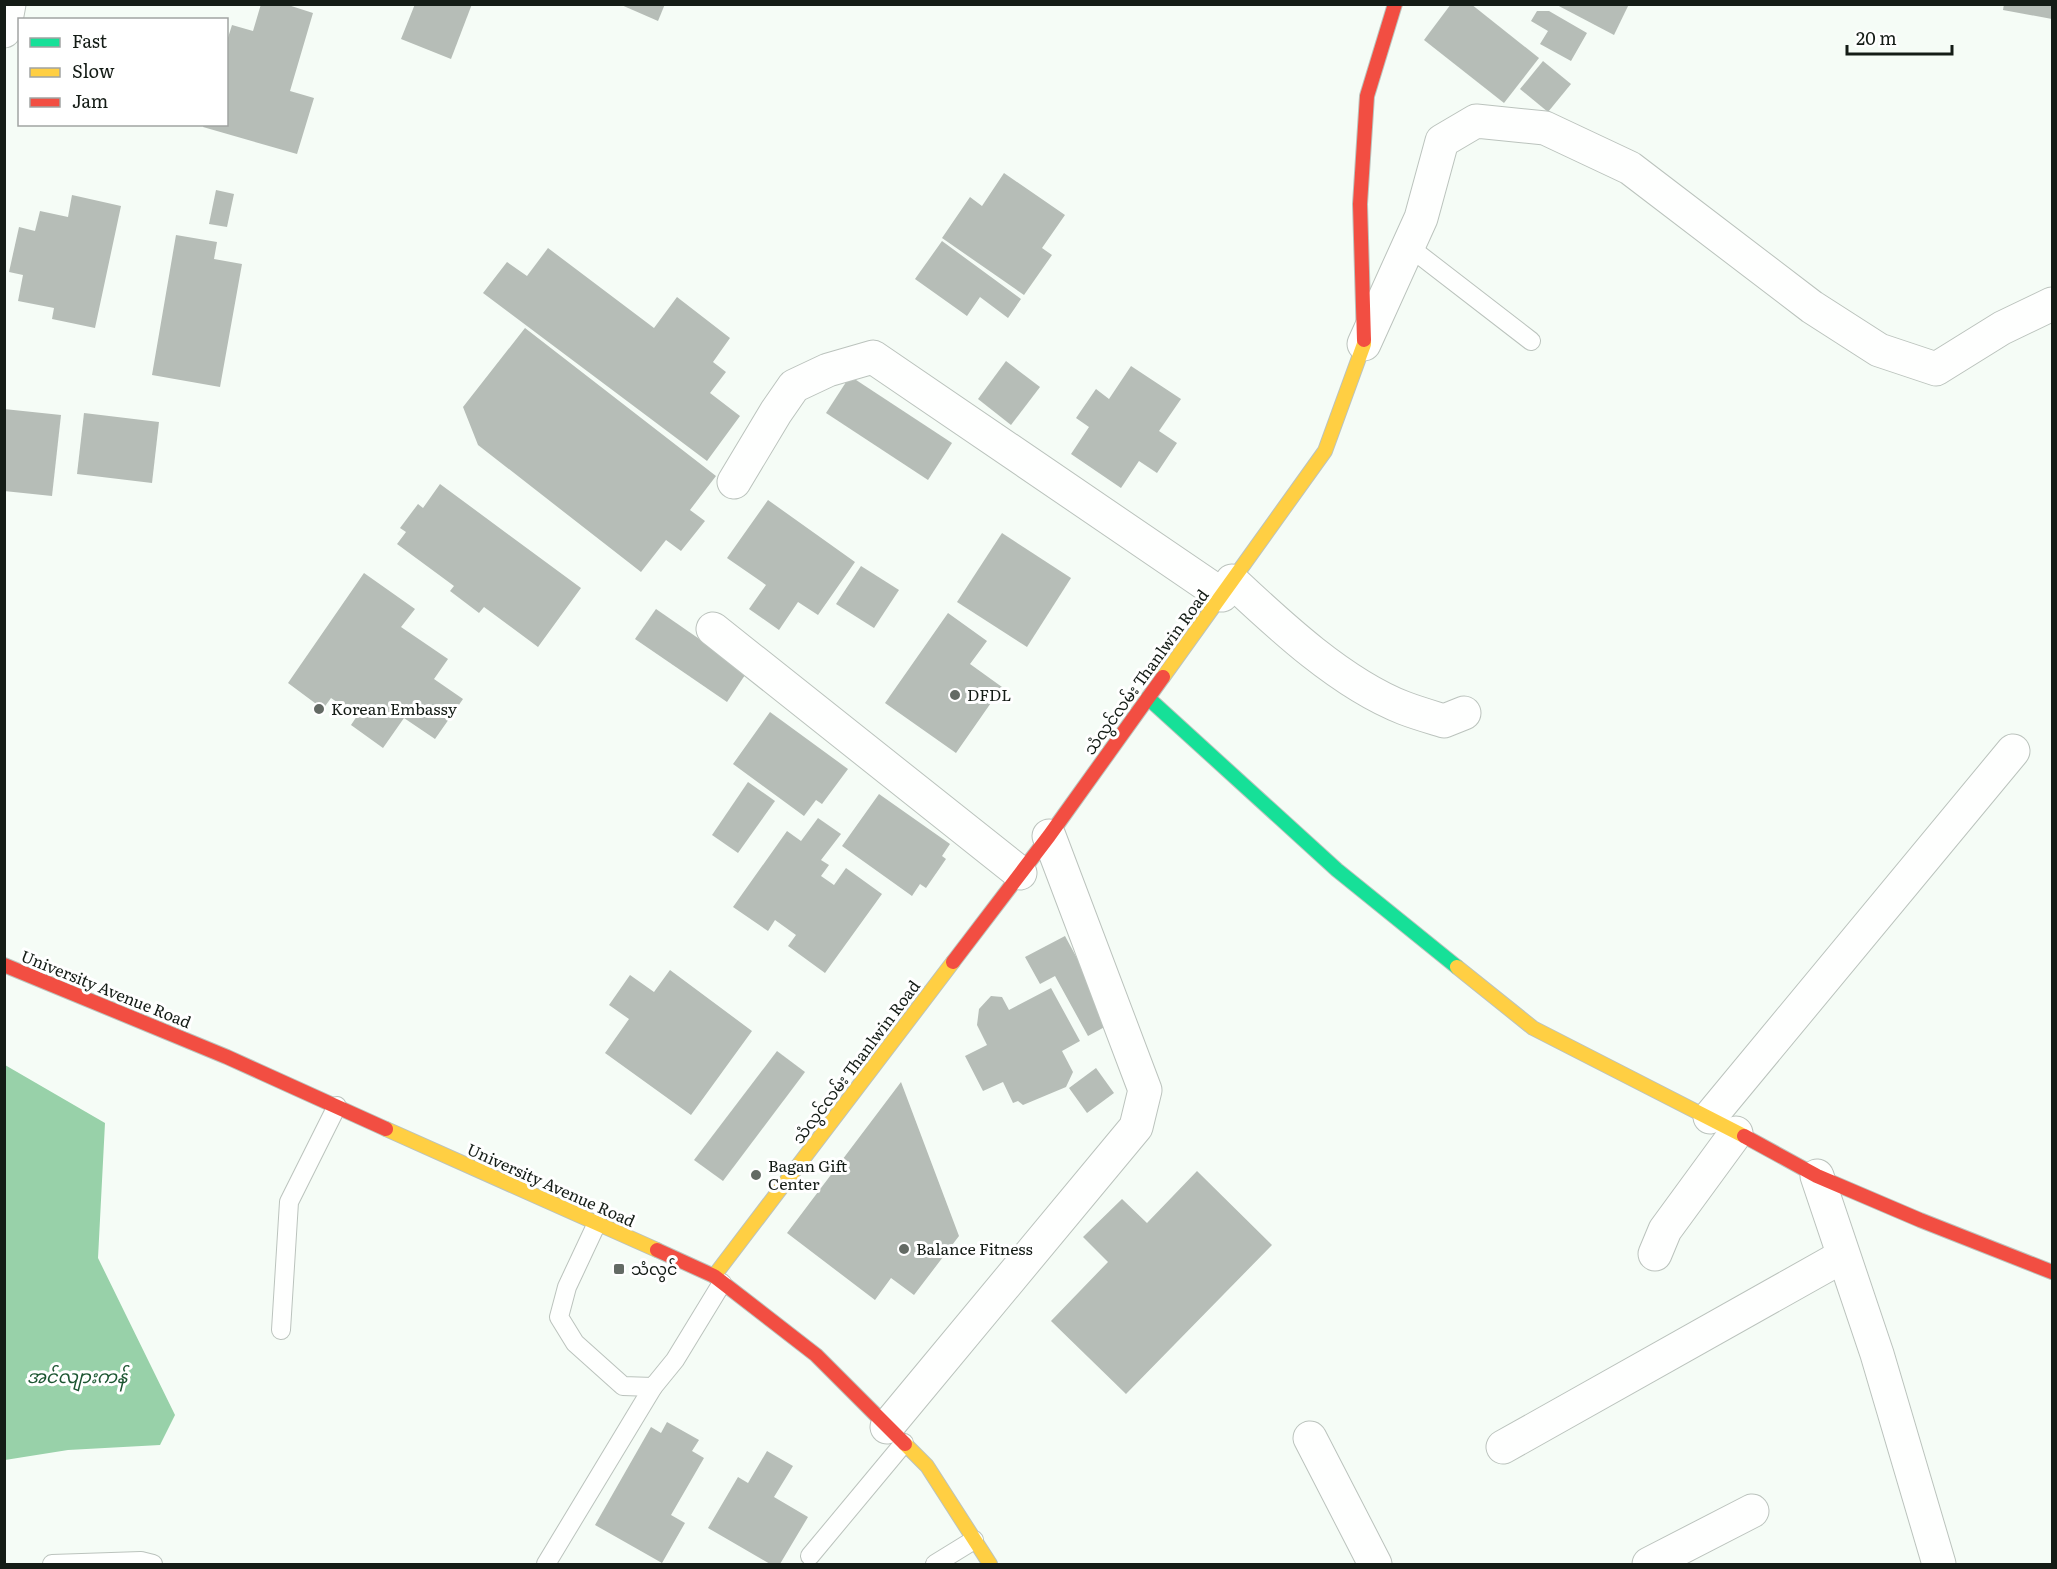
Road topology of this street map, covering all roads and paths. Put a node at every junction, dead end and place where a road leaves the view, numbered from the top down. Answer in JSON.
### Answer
{"nodes":[{"id":1,"x":9,"y":4,"type":"edge"},
{"id":2,"x":1395,"y":4,"type":"edge"},
{"id":3,"x":4,"y":31,"type":"edge"},
{"id":4,"x":1408,"y":246,"type":"junction"},
{"id":5,"x":2052,"y":304,"type":"edge"},
{"id":6,"x":1531,"y":341,"type":"dead end"},
{"id":7,"x":1364,"y":344,"type":"junction"},
{"id":8,"x":734,"y":482,"type":"dead end"},
{"id":9,"x":1227,"y":588,"type":"junction"},
{"id":10,"x":713,"y":629,"type":"dead end"},
{"id":11,"x":1148,"y":698,"type":"junction"},
{"id":12,"x":1464,"y":713,"type":"dead end"},
{"id":13,"x":2013,"y":751,"type":"dead end"},
{"id":14,"x":1049,"y":836,"type":"junction"},
{"id":15,"x":1020,"y":873,"type":"junction"},
{"id":16,"x":4,"y":965,"type":"edge"},
{"id":17,"x":337,"y":1106,"type":"junction"},
{"id":18,"x":1723,"y":1125,"type":"junction"},
{"id":19,"x":1817,"y":1176,"type":"junction"},
{"id":20,"x":597,"y":1224,"type":"junction"},
{"id":21,"x":1655,"y":1254,"type":"dead end"},
{"id":22,"x":1843,"y":1256,"type":"junction"},
{"id":23,"x":2052,"y":1272,"type":"edge"},
{"id":24,"x":718,"y":1279,"type":"junction"},
{"id":25,"x":281,"y":1330,"type":"dead end"},
{"id":26,"x":654,"y":1387,"type":"junction"},
{"id":27,"x":895,"y":1435,"type":"junction"},
{"id":28,"x":1310,"y":1438,"type":"dead end"},
{"id":29,"x":1503,"y":1447,"type":"dead end"},
{"id":30,"x":1752,"y":1510,"type":"dead end"},
{"id":31,"x":974,"y":1540,"type":"junction"},
{"id":32,"x":810,"y":1556,"type":"dead end"},
{"id":33,"x":52,"y":1564,"type":"edge"},
{"id":34,"x":153,"y":1564,"type":"edge"},
{"id":35,"x":546,"y":1564,"type":"edge"},
{"id":36,"x":935,"y":1564,"type":"edge"},
{"id":37,"x":990,"y":1564,"type":"edge"},
{"id":38,"x":1375,"y":1564,"type":"edge"},
{"id":39,"x":1650,"y":1564,"type":"edge"},
{"id":40,"x":1939,"y":1564,"type":"edge"}],
"edges":[{"from":1,"to":3,"type":"street"},
{"from":2,"to":7,"type":"street","name":"သံလွင်လမ်း Thanlwin Road"},
{"from":4,"to":5,"type":"street"},
{"from":4,"to":6,"type":"lane"},
{"from":4,"to":7,"type":"street"},
{"from":7,"to":9,"type":"street","name":"သံလွင်လမ်း Thanlwin Road"},
{"from":8,"to":9,"type":"street"},
{"from":9,"to":11,"type":"street","name":"သံလွင်လမ်း Thanlwin Road"},
{"from":9,"to":12,"type":"street"},
{"from":10,"to":15,"type":"street"},
{"from":11,"to":14,"type":"street","name":"သံလွင်လမ်း Thanlwin Road"},
{"from":11,"to":18,"type":"street"},
{"from":13,"to":18,"type":"street"},
{"from":14,"to":15,"type":"street","name":"သံလွင်လမ်း Thanlwin Road"},
{"from":14,"to":27,"type":"street"},
{"from":15,"to":24,"type":"street","name":"သံလွင်လမ်း Thanlwin Road"},
{"from":16,"to":17,"type":"street","name":"University Avenue Road"},
{"from":17,"to":20,"type":"street","name":"University Avenue Road"},
{"from":17,"to":25,"type":"lane"},
{"from":18,"to":19,"type":"street"},
{"from":18,"to":21,"type":"street"},
{"from":19,"to":22,"type":"street"},
{"from":19,"to":23,"type":"street"},
{"from":20,"to":24,"type":"street","name":"University Avenue Road"},
{"from":20,"to":26,"type":"lane"},
{"from":22,"to":29,"type":"street"},
{"from":22,"to":40,"type":"street"},
{"from":24,"to":26,"type":"lane"},
{"from":24,"to":27,"type":"street","name":"University Avenue Road"},
{"from":26,"to":35,"type":"lane"},
{"from":27,"to":31,"type":"street","name":"University Avenue Road"},
{"from":27,"to":32,"type":"lane"},
{"from":28,"to":38,"type":"street"},
{"from":30,"to":39,"type":"street"},
{"from":31,"to":36,"type":"lane"},
{"from":31,"to":37,"type":"street","name":"University Avenue Road"},
{"from":33,"to":34,"type":"lane"}]}
